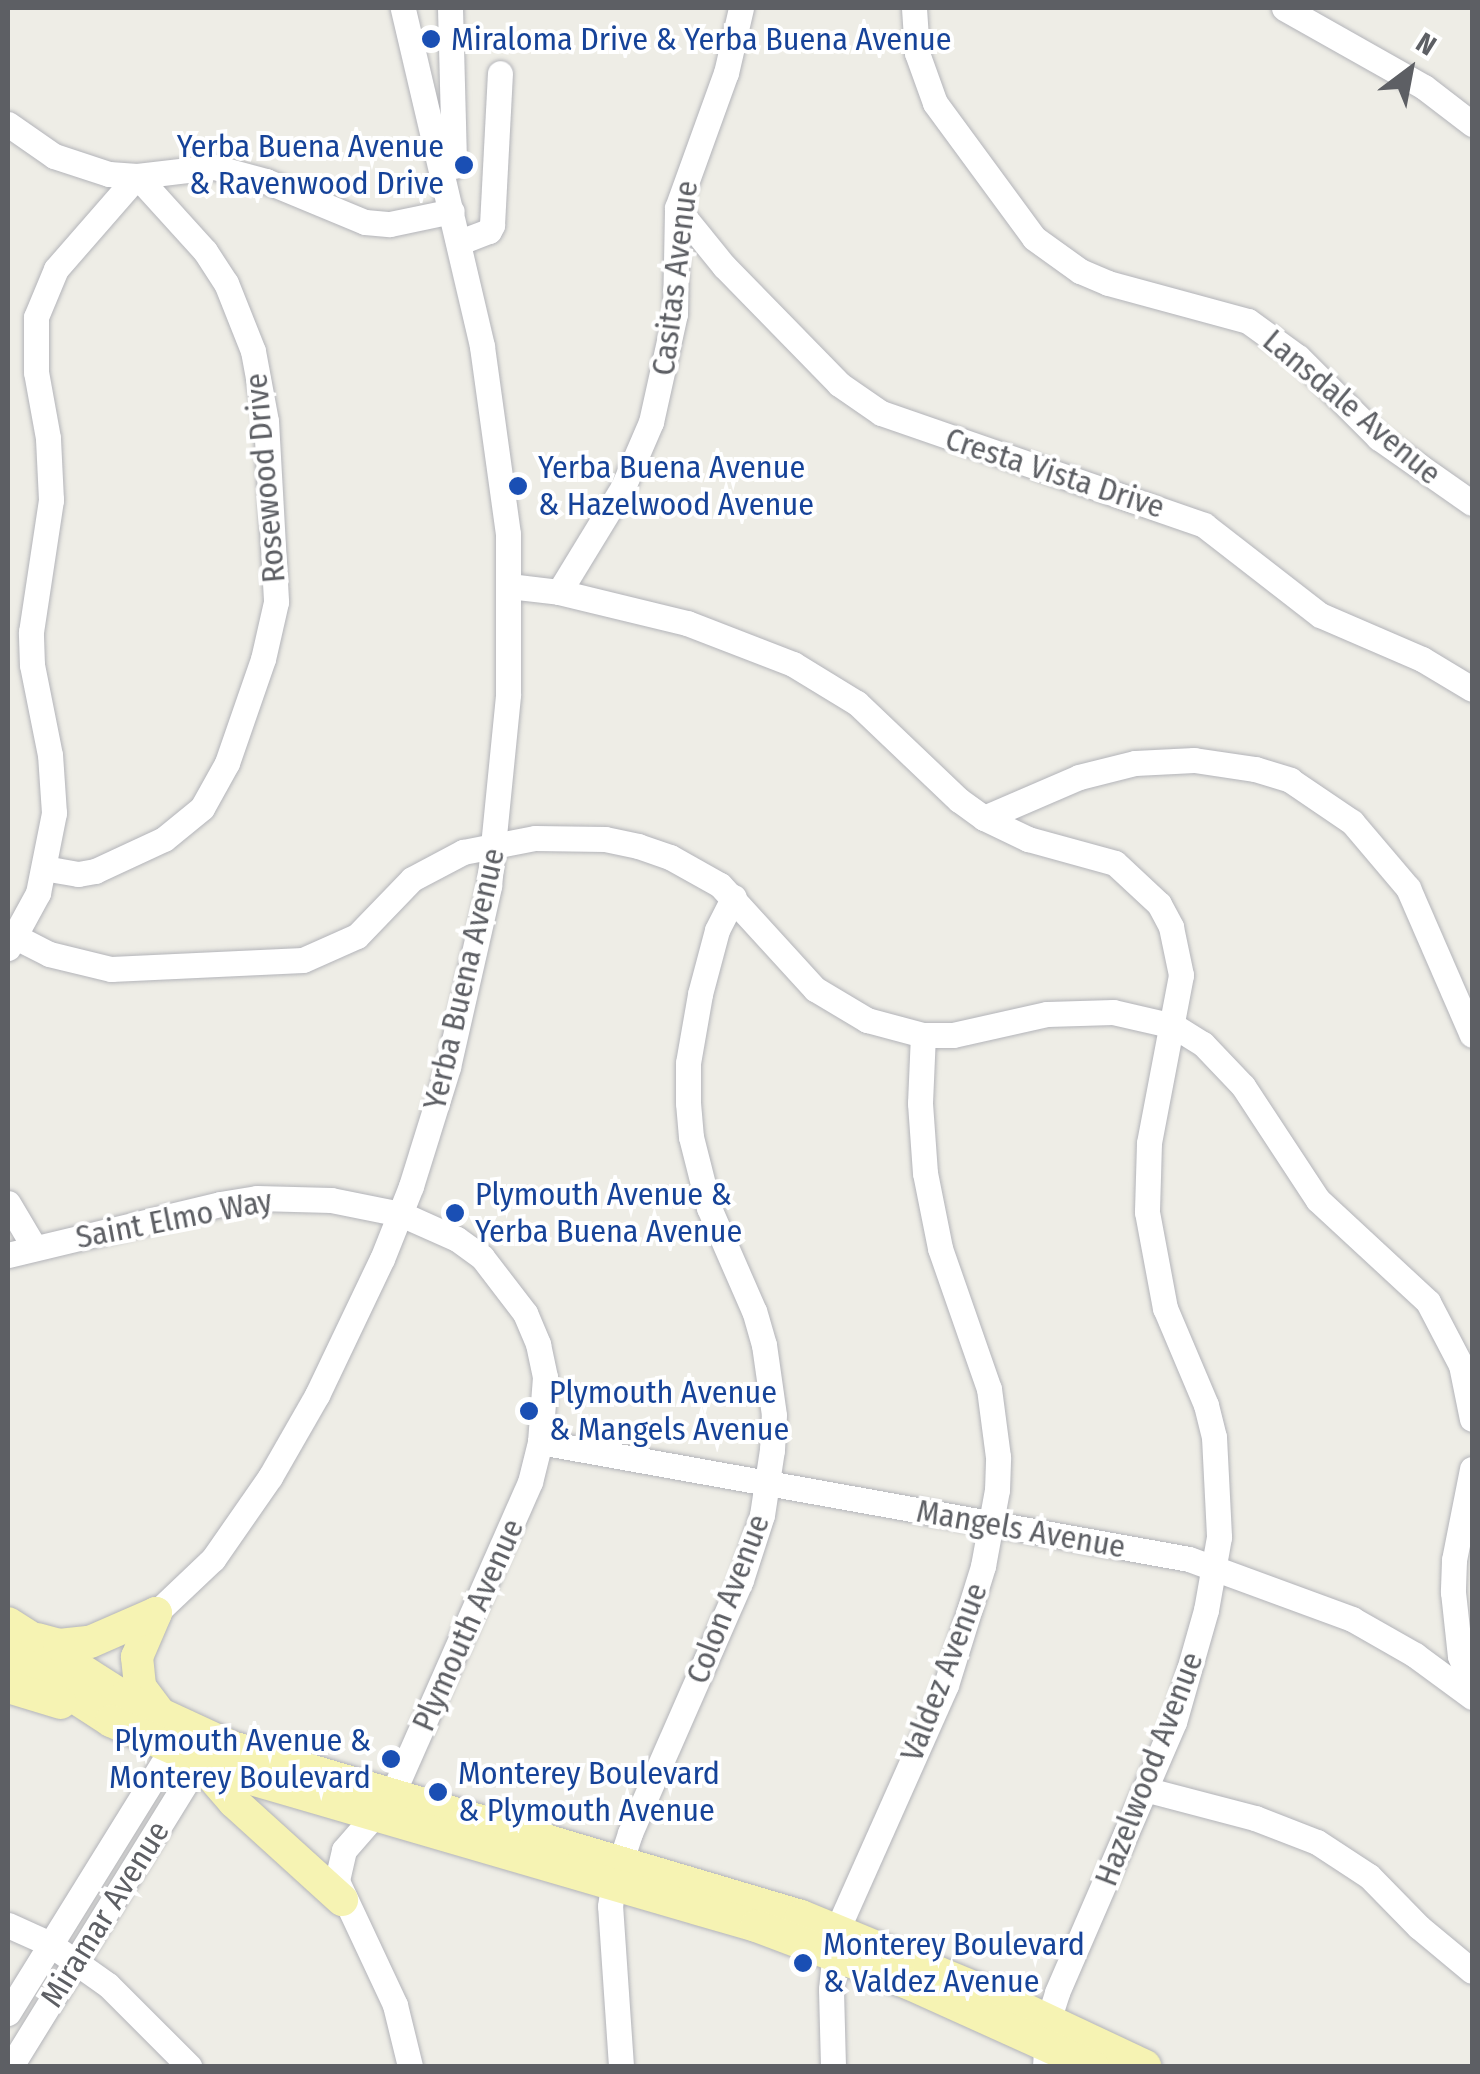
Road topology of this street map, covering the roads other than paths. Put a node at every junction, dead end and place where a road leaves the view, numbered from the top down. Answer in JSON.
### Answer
{"nodes":[{"id":1,"x":403,"y":8,"type":"edge"},
{"id":2,"x":450,"y":8,"type":"edge"},
{"id":3,"x":741,"y":8,"type":"edge"},
{"id":4,"x":914,"y":8,"type":"edge"},
{"id":5,"x":1284,"y":8,"type":"edge"},
{"id":6,"x":419,"y":73,"type":"junction"},
{"id":7,"x":500,"y":73,"type":"dead end"},
{"id":8,"x":449,"y":80,"type":"junction"},
{"id":9,"x":8,"y":124,"type":"edge"},
{"id":10,"x":1472,"y":124,"type":"edge"},
{"id":11,"x":137,"y":176,"type":"junction"},
{"id":12,"x":678,"y":208,"type":"junction"},
{"id":13,"x":452,"y":211,"type":"junction"},
{"id":14,"x":460,"y":242,"type":"junction"},
{"id":15,"x":1472,"y":503,"type":"edge"},
{"id":16,"x":508,"y":586,"type":"junction"},
{"id":17,"x":559,"y":592,"type":"junction"},
{"id":18,"x":1472,"y":689,"type":"edge"},
{"id":19,"x":984,"y":818,"type":"junction"},
{"id":20,"x":495,"y":844,"type":"junction"},
{"id":21,"x":46,"y":868,"type":"junction"},
{"id":22,"x":734,"y":897,"type":"junction"},
{"id":23,"x":10,"y":940,"type":"edge"},
{"id":24,"x":1439,"y":965,"type":"junction"},
{"id":25,"x":1472,"y":1002,"type":"edge"},
{"id":26,"x":1174,"y":1026,"type":"junction"},
{"id":27,"x":923,"y":1034,"type":"junction"},
{"id":28,"x":1472,"y":1035,"type":"edge"},
{"id":29,"x":8,"y":1203,"type":"edge"},
{"id":30,"x":401,"y":1214,"type":"junction"},
{"id":31,"x":34,"y":1247,"type":"junction"},
{"id":32,"x":8,"y":1255,"type":"edge"},
{"id":33,"x":1472,"y":1419,"type":"edge"},
{"id":34,"x":540,"y":1442,"type":"junction"},
{"id":35,"x":1472,"y":1469,"type":"edge"},
{"id":36,"x":768,"y":1484,"type":"junction"},
{"id":37,"x":992,"y":1524,"type":"junction"},
{"id":38,"x":1215,"y":1570,"type":"junction"},
{"id":39,"x":156,"y":1613,"type":"junction"},
{"id":40,"x":14,"y":1638,"type":"edge"},
{"id":41,"x":1472,"y":1686,"type":"edge"},
{"id":42,"x":8,"y":1687,"type":"edge"},
{"id":43,"x":1472,"y":1697,"type":"edge"},
{"id":44,"x":160,"y":1715,"type":"junction"},
{"id":45,"x":111,"y":1720,"type":"junction"},
{"id":46,"x":185,"y":1756,"type":"junction"},
{"id":47,"x":1148,"y":1790,"type":"junction"},
{"id":48,"x":384,"y":1805,"type":"junction"},
{"id":49,"x":617,"y":1871,"type":"junction"},
{"id":50,"x":342,"y":1900,"type":"junction"},
{"id":51,"x":8,"y":1924,"type":"edge"},
{"id":52,"x":836,"y":1942,"type":"junction"},
{"id":53,"x":50,"y":1944,"type":"junction"},
{"id":54,"x":76,"y":1961,"type":"junction"},
{"id":55,"x":1472,"y":1970,"type":"edge"},
{"id":56,"x":8,"y":2013,"type":"edge"},
{"id":57,"x":1046,"y":2043,"type":"edge"},
{"id":58,"x":11,"y":2066,"type":"edge"},
{"id":59,"x":189,"y":2066,"type":"edge"},
{"id":60,"x":410,"y":2066,"type":"edge"},
{"id":61,"x":621,"y":2066,"type":"edge"},
{"id":62,"x":833,"y":2066,"type":"edge"},
{"id":63,"x":1092,"y":2066,"type":"edge"},
{"id":64,"x":1144,"y":2066,"type":"edge"}],
"edges":[{"from":1,"to":6,"type":"street","name":"Yerba Buena Avenue"},
{"from":2,"to":8,"type":"street","name":"Yerba Buena Avenue"},
{"from":3,"to":12,"type":"street","name":"Casitas Avenue"},
{"from":4,"to":15,"type":"street","name":"Lansdale Avenue"},
{"from":5,"to":10,"type":"street"},
{"from":6,"to":8,"type":"street"},
{"from":6,"to":13,"type":"street","name":"Yerba Buena Avenue"},
{"from":7,"to":14,"type":"street"},
{"from":8,"to":13,"type":"street","name":"Yerba Buena Avenue"},
{"from":9,"to":11,"type":"street"},
{"from":11,"to":13,"type":"street"},
{"from":11,"to":21,"type":"street"},
{"from":11,"to":21,"type":"street","name":"Rosewood Drive"},
{"from":12,"to":17,"type":"street","name":"Casitas Avenue"},
{"from":12,"to":18,"type":"street","name":"Cresta Vista Drive"},
{"from":13,"to":14,"type":"street","name":"Yerba Buena Avenue"},
{"from":14,"to":16,"type":"street","name":"Yerba Buena Avenue"},
{"from":16,"to":17,"type":"street","name":"Hazelwood Avenue"},
{"from":16,"to":20,"type":"street","name":"Yerba Buena Avenue"},
{"from":17,"to":19,"type":"street","name":"Hazelwood Avenue"},
{"from":19,"to":24,"type":"street"},
{"from":19,"to":26,"type":"street","name":"Hazelwood Avenue"},
{"from":20,"to":22,"type":"street"},
{"from":20,"to":23,"type":"street"},
{"from":20,"to":30,"type":"street","name":"Yerba Buena Avenue"},
{"from":21,"to":23,"type":"street"},
{"from":22,"to":27,"type":"street"},
{"from":22,"to":36,"type":"street","name":"Colon Avenue"},
{"from":24,"to":25,"type":"street"},
{"from":24,"to":28,"type":"street"},
{"from":26,"to":27,"type":"street"},
{"from":26,"to":33,"type":"street"},
{"from":26,"to":38,"type":"street","name":"Hazelwood Avenue"},
{"from":27,"to":37,"type":"street","name":"Valdez Avenue"},
{"from":29,"to":31,"type":"street"},
{"from":30,"to":31,"type":"street","name":"Saint Elmo Way"},
{"from":30,"to":34,"type":"street","name":"Plymouth Avenue"},
{"from":30,"to":39,"type":"street","name":"Yerba Buena Avenue"},
{"from":31,"to":32,"type":"street","name":"Saint Elmo Way"},
{"from":34,"to":36,"type":"street","name":"Mangels Avenue"},
{"from":34,"to":48,"type":"street","name":"Plymouth Avenue"},
{"from":35,"to":41,"type":"street"},
{"from":36,"to":37,"type":"street","name":"Mangels Avenue"},
{"from":36,"to":49,"type":"street","name":"Colon Avenue"},
{"from":37,"to":38,"type":"street","name":"Mangels Avenue"},
{"from":37,"to":52,"type":"street","name":"Valdez Avenue"},
{"from":38,"to":43,"type":"street","name":"Mangels Avenue"},
{"from":38,"to":47,"type":"street","name":"Hazelwood Avenue"},
{"from":39,"to":40,"type":"main road"},
{"from":39,"to":44,"type":"main road"},
{"from":40,"to":44,"type":"main road"},
{"from":40,"to":45,"type":"main road"},
{"from":42,"to":45,"type":"main road"},
{"from":44,"to":48,"type":"main road"},
{"from":45,"to":46,"type":"main road"},
{"from":46,"to":48,"type":"main road"},
{"from":46,"to":50,"type":"main road"},
{"from":46,"to":53,"type":"street","name":"Miramar Avenue"},
{"from":46,"to":54,"type":"street","name":"Miramar Avenue"},
{"from":47,"to":55,"type":"street"},
{"from":47,"to":57,"type":"street","name":"Hazelwood Avenue"},
{"from":48,"to":49,"type":"main road"},
{"from":48,"to":50,"type":"street","name":"Plymouth Avenue"},
{"from":49,"to":52,"type":"main road"},
{"from":49,"to":61,"type":"street","name":"Colon Avenue"},
{"from":50,"to":60,"type":"street","name":"Plymouth Avenue"},
{"from":51,"to":53,"type":"street"},
{"from":52,"to":57,"type":"main road"},
{"from":52,"to":62,"type":"street","name":"Valdez Avenue"},
{"from":53,"to":54,"type":"street"},
{"from":53,"to":56,"type":"street","name":"Miramar Avenue"},
{"from":54,"to":58,"type":"street","name":"Miramar Avenue"},
{"from":54,"to":59,"type":"street"},
{"from":57,"to":63,"type":"main road"},
{"from":57,"to":64,"type":"main road"}]}
